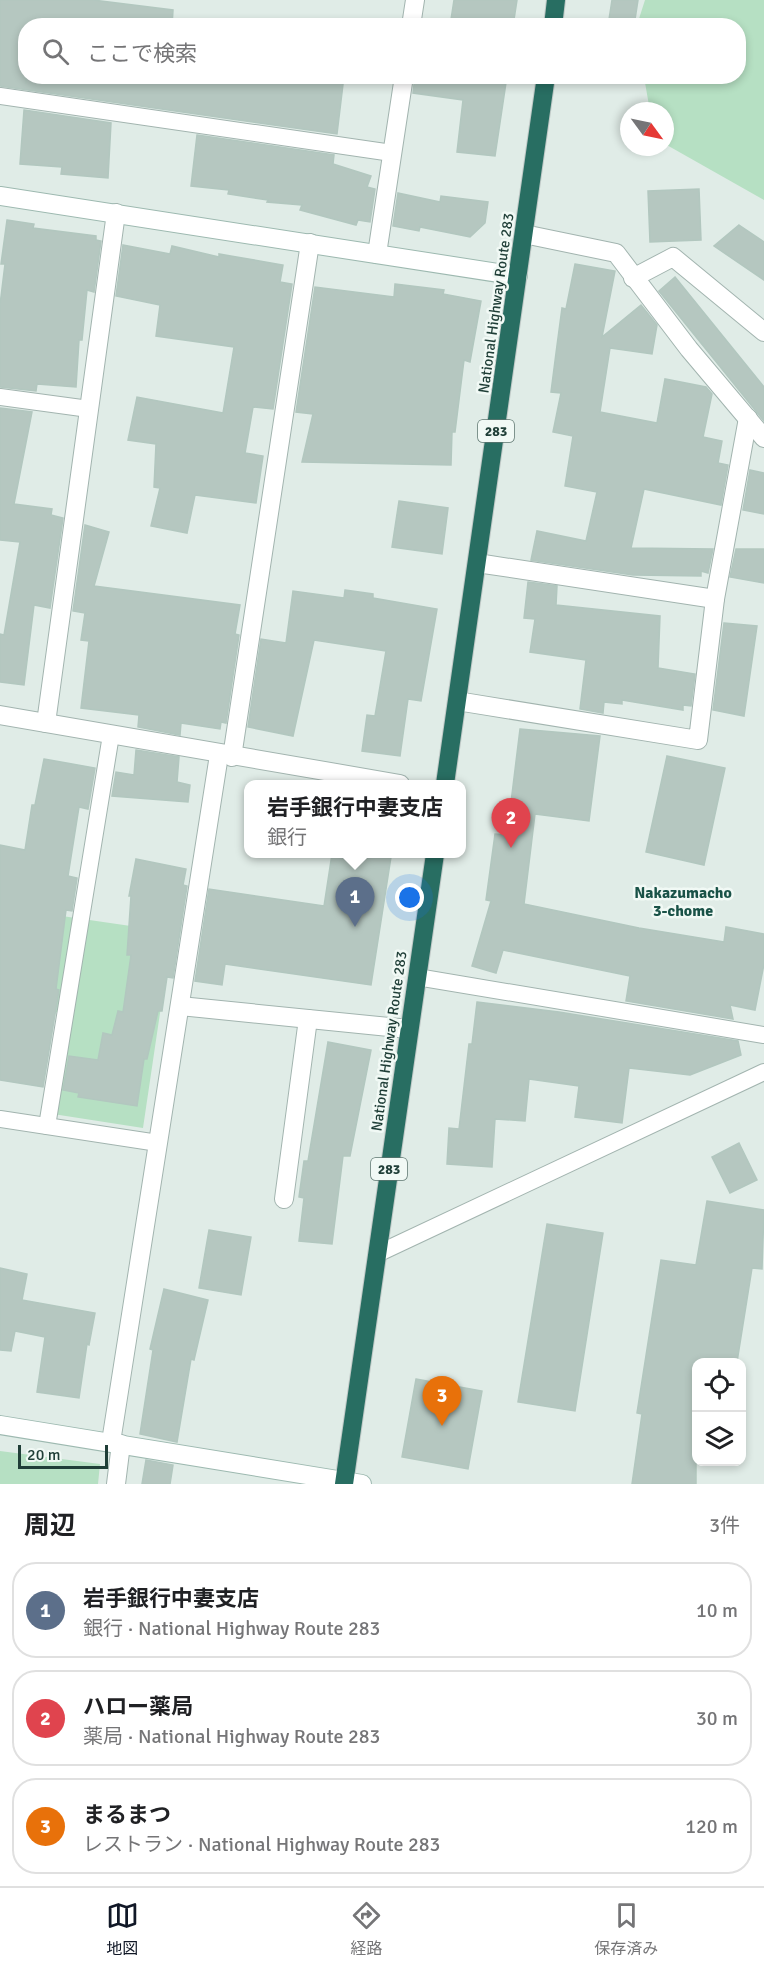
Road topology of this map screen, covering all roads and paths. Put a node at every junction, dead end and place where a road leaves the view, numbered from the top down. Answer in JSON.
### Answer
{"nodes":[{"id":1,"x":415,"y":0,"type":"edge"},
{"id":2,"x":556,"y":0,"type":"edge"},
{"id":3,"x":412,"y":18,"type":"edge"},
{"id":4,"x":554,"y":18,"type":"edge"},
{"id":5,"x":403,"y":84,"type":"edge"},
{"id":6,"x":545,"y":84,"type":"edge"},
{"id":7,"x":0,"y":96,"type":"edge"},
{"id":8,"x":392,"y":153,"type":"junction"},
{"id":9,"x":0,"y":196,"type":"edge"},
{"id":10,"x":116,"y":213,"type":"junction"},
{"id":11,"x":524,"y":234,"type":"junction"},
{"id":12,"x":310,"y":243,"type":"junction"},
{"id":13,"x":377,"y":254,"type":"junction"},
{"id":14,"x":518,"y":276,"type":"junction"},
{"id":15,"x":633,"y":278,"type":"junction"},
{"id":16,"x":764,"y":332,"type":"edge"},
{"id":17,"x":0,"y":397,"type":"edge"},
{"id":18,"x":89,"y":409,"type":"junction"},
{"id":19,"x":748,"y":418,"type":"junction"},
{"id":20,"x":764,"y":438,"type":"edge"},
{"id":21,"x":477,"y":563,"type":"junction"},
{"id":22,"x":715,"y":599,"type":"junction"},
{"id":23,"x":457,"y":701,"type":"junction"},
{"id":24,"x":0,"y":715,"type":"edge"},
{"id":25,"x":45,"y":723,"type":"junction"},
{"id":26,"x":111,"y":735,"type":"junction"},
{"id":27,"x":225,"y":756,"type":"junction"},
{"id":28,"x":375,"y":780,"type":"edge"},
{"id":29,"x":446,"y":780,"type":"edge"},
{"id":30,"x":434,"y":858,"type":"edge"},
{"id":31,"x":417,"y":977,"type":"junction"},
{"id":32,"x":180,"y":1006,"type":"junction"},
{"id":33,"x":308,"y":1019,"type":"junction"},
{"id":34,"x":409,"y":1029,"type":"junction"},
{"id":35,"x":764,"y":1035,"type":"edge"},
{"id":36,"x":764,"y":1072,"type":"edge"},
{"id":37,"x":0,"y":1119,"type":"edge"},
{"id":38,"x":46,"y":1126,"type":"junction"},
{"id":39,"x":158,"y":1143,"type":"junction"},
{"id":40,"x":284,"y":1199,"type":"dead end"},
{"id":41,"x":377,"y":1254,"type":"junction"},
{"id":42,"x":0,"y":1425,"type":"edge"},
{"id":43,"x":116,"y":1443,"type":"junction"},
{"id":44,"x":350,"y":1483,"type":"edge"},
{"id":45,"x":116,"y":1484,"type":"edge"}],
"edges":[{"from":1,"to":3,"type":"street"},
{"from":2,"to":4,"type":"highway"},
{"from":5,"to":8,"type":"street"},
{"from":6,"to":11,"type":"highway","name":"National Highway Route 283","number":"283"},
{"from":7,"to":8,"type":"lane"},
{"from":8,"to":13,"type":"street"},
{"from":9,"to":10,"type":"street"},
{"from":10,"to":12,"type":"street"},
{"from":10,"to":18,"type":"street"},
{"from":11,"to":14,"type":"highway","name":"National Highway Route 283","number":"283"},
{"from":11,"to":15,"type":"street"},
{"from":12,"to":13,"type":"street"},
{"from":12,"to":27,"type":"street"},
{"from":13,"to":14,"type":"street"},
{"from":14,"to":21,"type":"highway","name":"National Highway Route 283","number":"283"},
{"from":15,"to":16,"type":"street"},
{"from":15,"to":19,"type":"street"},
{"from":17,"to":18,"type":"lane"},
{"from":18,"to":25,"type":"street"},
{"from":19,"to":20,"type":"street"},
{"from":19,"to":22,"type":"street"},
{"from":21,"to":22,"type":"street"},
{"from":21,"to":23,"type":"highway","name":"National Highway Route 283","number":"283"},
{"from":22,"to":23,"type":"street"},
{"from":23,"to":29,"type":"highway","name":"National Highway Route 283","number":"283"},
{"from":24,"to":25,"type":"street"},
{"from":25,"to":26,"type":"street"},
{"from":26,"to":27,"type":"street"},
{"from":26,"to":38,"type":"lane"},
{"from":27,"to":28,"type":"street"},
{"from":27,"to":32,"type":"street"},
{"from":30,"to":31,"type":"highway","name":"National Highway Route 283","number":"283"},
{"from":31,"to":34,"type":"highway","name":"National Highway Route 283","number":"283"},
{"from":31,"to":35,"type":"lane"},
{"from":32,"to":33,"type":"street"},
{"from":32,"to":39,"type":"street"},
{"from":33,"to":34,"type":"street"},
{"from":33,"to":40,"type":"street"},
{"from":34,"to":41,"type":"highway","name":"National Highway Route 283","number":"283"},
{"from":36,"to":41,"type":"lane"},
{"from":37,"to":38,"type":"lane"},
{"from":38,"to":39,"type":"lane"},
{"from":39,"to":43,"type":"street"},
{"from":41,"to":44,"type":"highway","name":"National Highway Route 283","number":"283"},
{"from":42,"to":43,"type":"street"},
{"from":43,"to":44,"type":"street"},
{"from":43,"to":45,"type":"street"}]}
